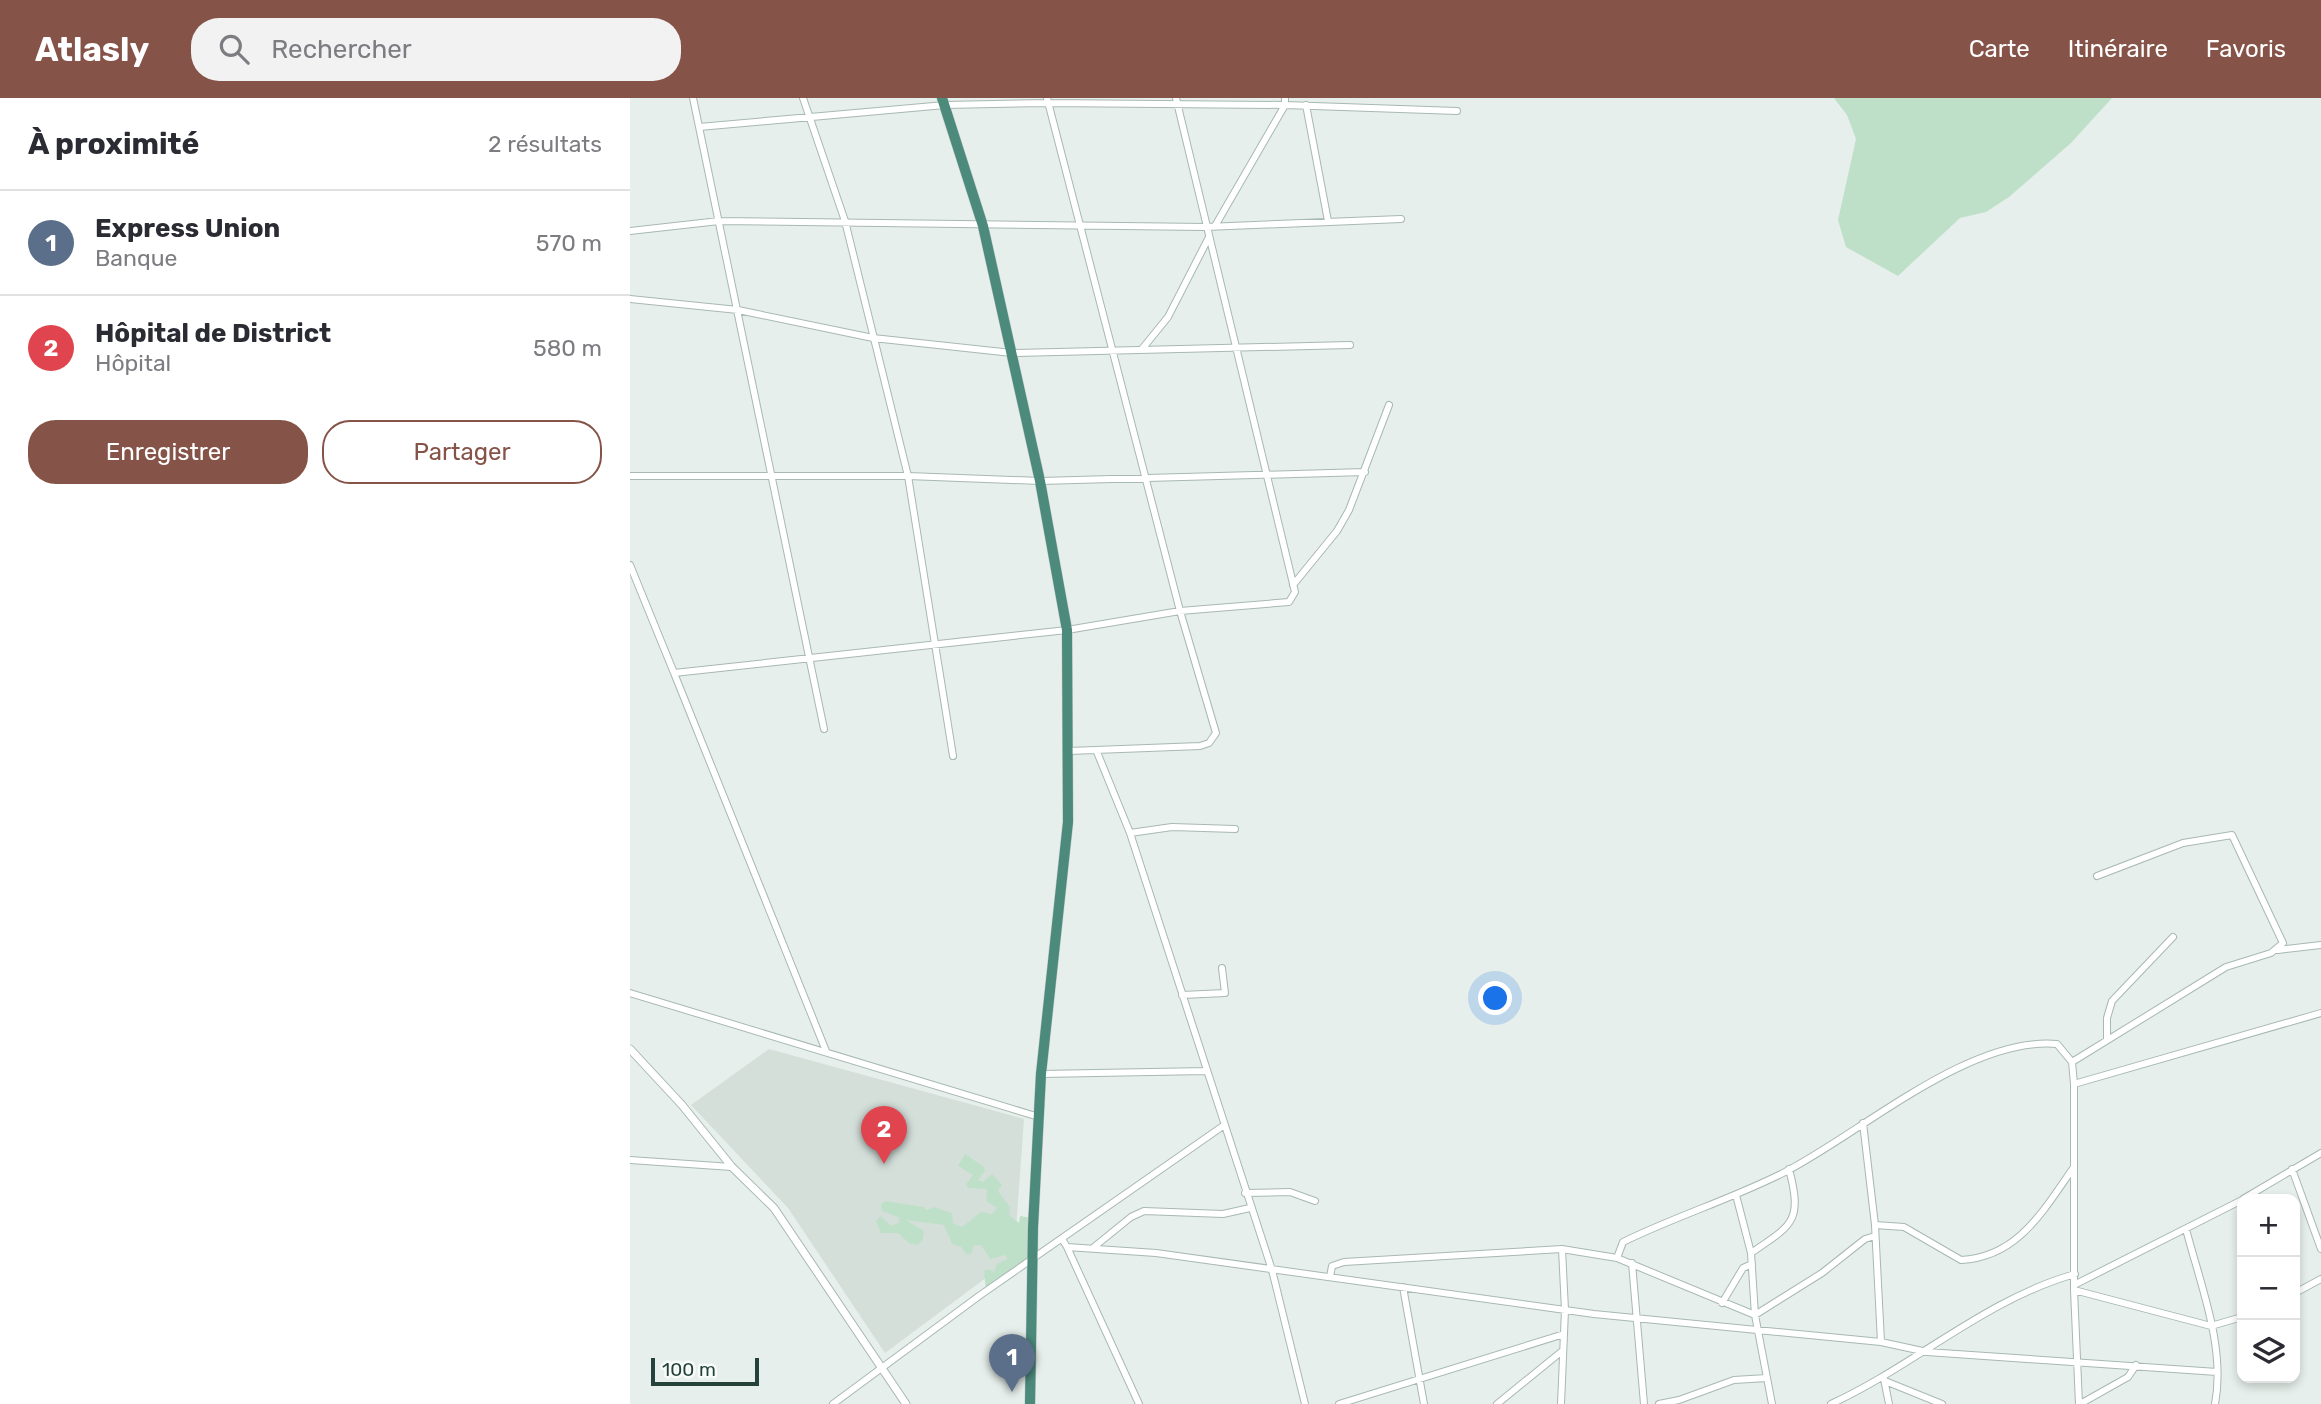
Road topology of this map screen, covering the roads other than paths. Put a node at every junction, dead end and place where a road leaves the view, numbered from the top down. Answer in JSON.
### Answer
{"nodes":[{"id":1,"x":693,"y":98,"type":"edge"},
{"id":2,"x":803,"y":98,"type":"edge"},
{"id":3,"x":1176,"y":98,"type":"edge"},
{"id":4,"x":1048,"y":100,"type":"edge"},
{"id":5,"x":1285,"y":101,"type":"edge"},
{"id":6,"x":944,"y":102,"type":"edge"},
{"id":7,"x":1306,"y":105,"type":"junction"},
{"id":8,"x":1178,"y":106,"type":"junction"},
{"id":9,"x":1457,"y":111,"type":"dead end"},
{"id":10,"x":811,"y":120,"type":"junction"},
{"id":11,"x":699,"y":127,"type":"junction"},
{"id":12,"x":1401,"y":219,"type":"dead end"},
{"id":13,"x":719,"y":221,"type":"junction"},
{"id":14,"x":845,"y":221,"type":"junction"},
{"id":15,"x":1328,"y":221,"type":"junction"},
{"id":16,"x":983,"y":226,"type":"junction"},
{"id":17,"x":1215,"y":226,"type":"junction"},
{"id":18,"x":1079,"y":227,"type":"junction"},
{"id":19,"x":1206,"y":227,"type":"junction"},
{"id":20,"x":630,"y":231,"type":"edge"},
{"id":21,"x":1210,"y":236,"type":"junction"},
{"id":22,"x":630,"y":299,"type":"edge"},
{"id":23,"x":738,"y":310,"type":"junction"},
{"id":24,"x":873,"y":338,"type":"junction"},
{"id":25,"x":1350,"y":345,"type":"dead end"},
{"id":26,"x":1111,"y":349,"type":"junction"},
{"id":27,"x":1142,"y":349,"type":"junction"},
{"id":28,"x":1238,"y":349,"type":"junction"},
{"id":29,"x":1012,"y":354,"type":"junction"},
{"id":30,"x":1389,"y":405,"type":"dead end"},
{"id":31,"x":1365,"y":472,"type":"junction"},
{"id":32,"x":630,"y":476,"type":"edge"},
{"id":33,"x":908,"y":476,"type":"junction"},
{"id":34,"x":1266,"y":476,"type":"junction"},
{"id":35,"x":1145,"y":477,"type":"junction"},
{"id":36,"x":772,"y":478,"type":"junction"},
{"id":37,"x":1041,"y":481,"type":"junction"},
{"id":38,"x":630,"y":565,"type":"edge"},
{"id":39,"x":1293,"y":585,"type":"junction"},
{"id":40,"x":1180,"y":611,"type":"junction"},
{"id":41,"x":1068,"y":630,"type":"junction"},
{"id":42,"x":935,"y":643,"type":"junction"},
{"id":43,"x":809,"y":658,"type":"junction"},
{"id":44,"x":674,"y":673,"type":"junction"},
{"id":45,"x":824,"y":729,"type":"dead end"},
{"id":46,"x":1069,"y":751,"type":"junction"},
{"id":47,"x":1097,"y":752,"type":"junction"},
{"id":48,"x":953,"y":756,"type":"dead end"},
{"id":49,"x":1235,"y":829,"type":"dead end"},
{"id":50,"x":1130,"y":833,"type":"junction"},
{"id":51,"x":2098,"y":876,"type":"dead end"},
{"id":52,"x":2173,"y":937,"type":"dead end"},
{"id":53,"x":2321,"y":945,"type":"edge"},
{"id":54,"x":2278,"y":950,"type":"junction"},
{"id":55,"x":1222,"y":968,"type":"dead end"},
{"id":56,"x":630,"y":993,"type":"edge"},
{"id":57,"x":1182,"y":995,"type":"junction"},
{"id":58,"x":2321,"y":1013,"type":"edge"},
{"id":59,"x":2107,"y":1040,"type":"junction"},
{"id":60,"x":630,"y":1049,"type":"edge"},
{"id":61,"x":826,"y":1051,"type":"junction"},
{"id":62,"x":2072,"y":1062,"type":"junction"},
{"id":63,"x":1206,"y":1071,"type":"junction"},
{"id":64,"x":1041,"y":1074,"type":"junction"},
{"id":65,"x":2074,"y":1084,"type":"junction"},
{"id":66,"x":1040,"y":1117,"type":"junction"},
{"id":67,"x":1863,"y":1123,"type":"junction"},
{"id":68,"x":1223,"y":1126,"type":"junction"},
{"id":69,"x":2321,"y":1153,"type":"edge"},
{"id":70,"x":630,"y":1160,"type":"edge"},
{"id":71,"x":2075,"y":1165,"type":"junction"},
{"id":72,"x":732,"y":1167,"type":"junction"},
{"id":73,"x":2292,"y":1169,"type":"junction"},
{"id":74,"x":1789,"y":1170,"type":"junction"},
{"id":75,"x":1245,"y":1193,"type":"junction"},
{"id":76,"x":2252,"y":1194,"type":"edge"},
{"id":77,"x":1736,"y":1195,"type":"junction"},
{"id":78,"x":1315,"y":1201,"type":"dead end"},
{"id":79,"x":2237,"y":1203,"type":"edge"},
{"id":80,"x":1250,"y":1208,"type":"junction"},
{"id":81,"x":1875,"y":1225,"type":"junction"},
{"id":82,"x":2186,"y":1229,"type":"junction"},
{"id":83,"x":1875,"y":1236,"type":"junction"},
{"id":84,"x":1062,"y":1239,"type":"junction"},
{"id":85,"x":1067,"y":1247,"type":"junction"},
{"id":86,"x":1094,"y":1247,"type":"junction"},
{"id":87,"x":1562,"y":1249,"type":"junction"},
{"id":88,"x":2321,"y":1249,"type":"edge"},
{"id":89,"x":1751,"y":1253,"type":"junction"},
{"id":90,"x":1033,"y":1258,"type":"junction"},
{"id":91,"x":1618,"y":1258,"type":"junction"},
{"id":92,"x":1632,"y":1263,"type":"junction"},
{"id":93,"x":1752,"y":1264,"type":"junction"},
{"id":94,"x":1272,"y":1270,"type":"junction"},
{"id":95,"x":2075,"y":1274,"type":"junction"},
{"id":96,"x":1329,"y":1277,"type":"junction"},
{"id":97,"x":2321,"y":1279,"type":"edge"},
{"id":98,"x":1403,"y":1287,"type":"junction"},
{"id":99,"x":2074,"y":1287,"type":"junction"},
{"id":100,"x":2300,"y":1290,"type":"edge"},
{"id":101,"x":1721,"y":1303,"type":"junction"},
{"id":102,"x":1565,"y":1310,"type":"junction"},
{"id":103,"x":1755,"y":1315,"type":"junction"},
{"id":104,"x":1634,"y":1317,"type":"junction"},
{"id":105,"x":2237,"y":1318,"type":"edge"},
{"id":106,"x":2211,"y":1326,"type":"junction"},
{"id":107,"x":1757,"y":1329,"type":"junction"},
{"id":108,"x":1564,"y":1334,"type":"junction"},
{"id":109,"x":1881,"y":1342,"type":"junction"},
{"id":110,"x":1561,"y":1352,"type":"junction"},
{"id":111,"x":1927,"y":1352,"type":"junction"},
{"id":112,"x":2078,"y":1360,"type":"junction"},
{"id":113,"x":2136,"y":1365,"type":"junction"},
{"id":114,"x":881,"y":1367,"type":"junction"},
{"id":115,"x":2217,"y":1372,"type":"junction"},
{"id":116,"x":1419,"y":1378,"type":"junction"},
{"id":117,"x":1767,"y":1378,"type":"junction"},
{"id":118,"x":1884,"y":1379,"type":"junction"},
{"id":119,"x":833,"y":1404,"type":"edge"},
{"id":120,"x":906,"y":1404,"type":"edge"},
{"id":121,"x":1030,"y":1404,"type":"edge"},
{"id":122,"x":1139,"y":1404,"type":"edge"},
{"id":123,"x":1305,"y":1404,"type":"edge"},
{"id":124,"x":1339,"y":1404,"type":"edge"},
{"id":125,"x":1424,"y":1404,"type":"edge"},
{"id":126,"x":1497,"y":1404,"type":"edge"},
{"id":127,"x":1561,"y":1404,"type":"edge"},
{"id":128,"x":1644,"y":1404,"type":"edge"},
{"id":129,"x":1659,"y":1404,"type":"edge"},
{"id":130,"x":1772,"y":1404,"type":"edge"},
{"id":131,"x":1831,"y":1404,"type":"edge"},
{"id":132,"x":1889,"y":1404,"type":"edge"},
{"id":133,"x":1942,"y":1404,"type":"edge"},
{"id":134,"x":2080,"y":1404,"type":"edge"},
{"id":135,"x":2215,"y":1404,"type":"edge"}],
"edges":[{"from":1,"to":11,"type":"street"},
{"from":2,"to":10,"type":"street"},
{"from":3,"to":8,"type":"street"},
{"from":4,"to":6,"type":"street"},
{"from":4,"to":8,"type":"street"},
{"from":4,"to":18,"type":"street"},
{"from":5,"to":7,"type":"street"},
{"from":5,"to":8,"type":"street"},
{"from":5,"to":17,"type":"street"},
{"from":6,"to":10,"type":"street"},
{"from":6,"to":16,"type":"highway"},
{"from":7,"to":9,"type":"street"},
{"from":7,"to":15,"type":"street"},
{"from":8,"to":19,"type":"street"},
{"from":10,"to":11,"type":"street"},
{"from":10,"to":14,"type":"street"},
{"from":11,"to":13,"type":"street"},
{"from":12,"to":15,"type":"street"},
{"from":13,"to":14,"type":"street"},
{"from":13,"to":20,"type":"street"},
{"from":13,"to":23,"type":"street"},
{"from":14,"to":16,"type":"street"},
{"from":14,"to":24,"type":"street"},
{"from":15,"to":17,"type":"street"},
{"from":16,"to":18,"type":"street"},
{"from":16,"to":29,"type":"highway"},
{"from":17,"to":19,"type":"street"},
{"from":18,"to":19,"type":"street"},
{"from":18,"to":26,"type":"street"},
{"from":19,"to":21,"type":"street"},
{"from":21,"to":27,"type":"street"},
{"from":21,"to":28,"type":"street"},
{"from":22,"to":23,"type":"street"},
{"from":23,"to":24,"type":"street"},
{"from":23,"to":36,"type":"street"},
{"from":24,"to":29,"type":"street"},
{"from":24,"to":33,"type":"street"},
{"from":25,"to":28,"type":"street"},
{"from":26,"to":27,"type":"street"},
{"from":26,"to":29,"type":"street"},
{"from":26,"to":35,"type":"street"},
{"from":27,"to":28,"type":"street"},
{"from":28,"to":34,"type":"street"},
{"from":29,"to":37,"type":"highway"},
{"from":30,"to":31,"type":"street"},
{"from":31,"to":34,"type":"street"},
{"from":31,"to":39,"type":"street"},
{"from":32,"to":36,"type":"street"},
{"from":33,"to":36,"type":"street"},
{"from":33,"to":37,"type":"street"},
{"from":33,"to":42,"type":"street"},
{"from":34,"to":35,"type":"street"},
{"from":34,"to":39,"type":"street"},
{"from":35,"to":37,"type":"street"},
{"from":35,"to":40,"type":"street"},
{"from":36,"to":43,"type":"street"},
{"from":37,"to":41,"type":"highway"},
{"from":38,"to":44,"type":"street"},
{"from":39,"to":40,"type":"street"},
{"from":40,"to":41,"type":"street"},
{"from":40,"to":47,"type":"street"},
{"from":41,"to":42,"type":"street"},
{"from":41,"to":46,"type":"highway"},
{"from":42,"to":43,"type":"street"},
{"from":42,"to":48,"type":"street"},
{"from":43,"to":44,"type":"street"},
{"from":43,"to":45,"type":"street"},
{"from":44,"to":61,"type":"street"},
{"from":46,"to":47,"type":"street"},
{"from":46,"to":64,"type":"highway"},
{"from":47,"to":50,"type":"street"},
{"from":49,"to":50,"type":"street"},
{"from":50,"to":57,"type":"street"},
{"from":51,"to":54,"type":"street"},
{"from":52,"to":59,"type":"street"},
{"from":53,"to":54,"type":"street"},
{"from":54,"to":59,"type":"street"},
{"from":55,"to":57,"type":"street"},
{"from":56,"to":61,"type":"street"},
{"from":57,"to":63,"type":"street"},
{"from":58,"to":65,"type":"street"},
{"from":59,"to":62,"type":"street"},
{"from":60,"to":72,"type":"street"},
{"from":61,"to":66,"type":"street"},
{"from":62,"to":65,"type":"street"},
{"from":62,"to":67,"type":"street"},
{"from":63,"to":64,"type":"street"},
{"from":63,"to":68,"type":"street"},
{"from":64,"to":66,"type":"highway"},
{"from":65,"to":71,"type":"street"},
{"from":66,"to":90,"type":"highway"},
{"from":67,"to":74,"type":"street"},
{"from":67,"to":81,"type":"street"},
{"from":68,"to":75,"type":"street"},
{"from":68,"to":84,"type":"street"},
{"from":69,"to":73,"type":"street"},
{"from":70,"to":72,"type":"street"},
{"from":71,"to":81,"type":"street"},
{"from":71,"to":95,"type":"street"},
{"from":72,"to":114,"type":"street"},
{"from":73,"to":76,"type":"street"},
{"from":73,"to":88,"type":"street"},
{"from":74,"to":77,"type":"street"},
{"from":74,"to":89,"type":"street"},
{"from":75,"to":78,"type":"street"},
{"from":75,"to":80,"type":"street"},
{"from":77,"to":89,"type":"street"},
{"from":77,"to":91,"type":"street"},
{"from":79,"to":82,"type":"street"},
{"from":80,"to":86,"type":"street"},
{"from":80,"to":94,"type":"street"},
{"from":81,"to":83,"type":"street"},
{"from":82,"to":99,"type":"street"},
{"from":82,"to":106,"type":"street"},
{"from":83,"to":103,"type":"street"},
{"from":83,"to":109,"type":"street"},
{"from":84,"to":85,"type":"street"},
{"from":84,"to":90,"type":"street"},
{"from":85,"to":86,"type":"street"},
{"from":85,"to":122,"type":"street"},
{"from":86,"to":94,"type":"street"},
{"from":87,"to":91,"type":"street"},
{"from":87,"to":96,"type":"street"},
{"from":87,"to":102,"type":"street"},
{"from":89,"to":93,"type":"street"},
{"from":90,"to":114,"type":"street"},
{"from":90,"to":121,"type":"highway"},
{"from":91,"to":92,"type":"street"},
{"from":92,"to":101,"type":"street"},
{"from":92,"to":104,"type":"street"},
{"from":93,"to":101,"type":"street"},
{"from":93,"to":103,"type":"street"},
{"from":94,"to":96,"type":"street"},
{"from":94,"to":123,"type":"street"},
{"from":95,"to":99,"type":"street"},
{"from":95,"to":111,"type":"street"},
{"from":96,"to":98,"type":"street"},
{"from":97,"to":100,"type":"street"},
{"from":98,"to":102,"type":"street"},
{"from":98,"to":116,"type":"street"},
{"from":99,"to":106,"type":"street"},
{"from":99,"to":112,"type":"street"},
{"from":101,"to":103,"type":"street"},
{"from":102,"to":104,"type":"street"},
{"from":102,"to":108,"type":"street"},
{"from":103,"to":107,"type":"street"},
{"from":104,"to":107,"type":"street"},
{"from":104,"to":128,"type":"street"},
{"from":105,"to":106,"type":"street"},
{"from":106,"to":115,"type":"street"},
{"from":107,"to":109,"type":"street"},
{"from":107,"to":117,"type":"street"},
{"from":108,"to":110,"type":"street"},
{"from":108,"to":116,"type":"street"},
{"from":109,"to":111,"type":"street"},
{"from":110,"to":126,"type":"street"},
{"from":110,"to":127,"type":"street"},
{"from":111,"to":112,"type":"street"},
{"from":111,"to":118,"type":"street"},
{"from":112,"to":113,"type":"street"},
{"from":112,"to":134,"type":"street"},
{"from":113,"to":115,"type":"street"},
{"from":113,"to":134,"type":"street"},
{"from":114,"to":119,"type":"street"},
{"from":114,"to":120,"type":"street"},
{"from":115,"to":135,"type":"street"},
{"from":116,"to":124,"type":"street"},
{"from":116,"to":125,"type":"street"},
{"from":117,"to":129,"type":"street"},
{"from":117,"to":130,"type":"street"},
{"from":118,"to":131,"type":"street"},
{"from":118,"to":132,"type":"street"},
{"from":118,"to":133,"type":"street"}]}
